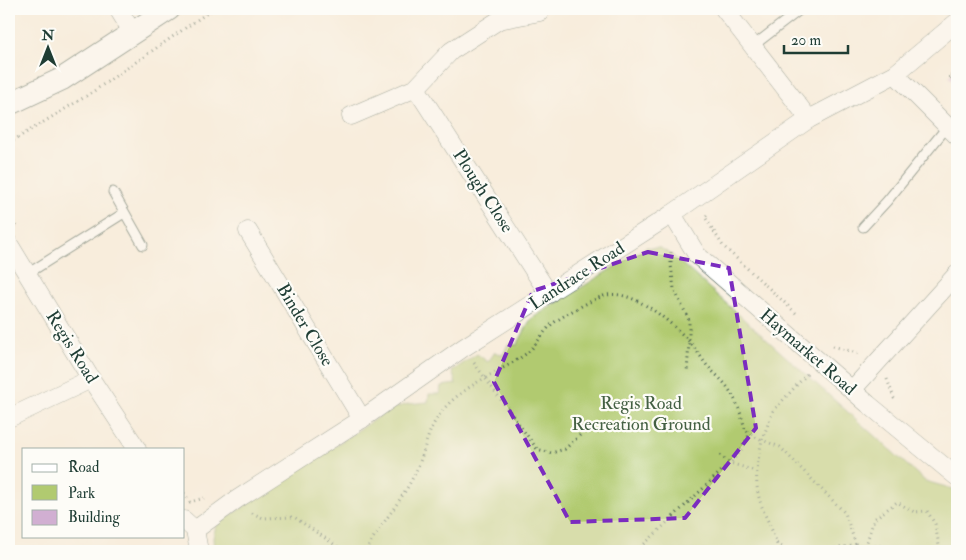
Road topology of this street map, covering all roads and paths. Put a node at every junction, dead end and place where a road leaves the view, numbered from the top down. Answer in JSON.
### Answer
{"nodes":[{"id":1,"x":118,"y":9,"type":"edge"},
{"id":2,"x":168,"y":9,"type":"edge"},
{"id":3,"x":213,"y":9,"type":"edge"},
{"id":4,"x":724,"y":9,"type":"edge"},
{"id":5,"x":801,"y":9,"type":"edge"},
{"id":6,"x":540,"y":12,"type":"dead end"},
{"id":7,"x":957,"y":22,"type":"edge"},
{"id":8,"x":133,"y":33,"type":"junction"},
{"id":9,"x":753,"y":46,"type":"junction"},
{"id":10,"x":895,"y":74,"type":"junction"},
{"id":11,"x":416,"y":88,"type":"junction"},
{"id":12,"x":9,"y":104,"type":"edge"},
{"id":13,"x":351,"y":116,"type":"dead end"},
{"id":14,"x":809,"y":119,"type":"junction"},
{"id":15,"x":952,"y":131,"type":"edge"},
{"id":16,"x":9,"y":143,"type":"edge"},
{"id":17,"x":113,"y":192,"type":"dead end"},
{"id":18,"x":124,"y":213,"type":"junction"},
{"id":19,"x":672,"y":214,"type":"junction"},
{"id":20,"x":705,"y":217,"type":"dead end"},
{"id":21,"x":863,"y":227,"type":"dead end"},
{"id":22,"x":248,"y":231,"type":"dead end"},
{"id":23,"x":9,"y":244,"type":"edge"},
{"id":24,"x":143,"y":245,"type":"dead end"},
{"id":25,"x":675,"y":246,"type":"dead end"},
{"id":26,"x":27,"y":274,"type":"junction"},
{"id":27,"x":957,"y":274,"type":"edge"},
{"id":28,"x":549,"y":294,"type":"junction"},
{"id":29,"x":804,"y":320,"type":"dead end"},
{"id":30,"x":826,"y":340,"type":"dead end"},
{"id":31,"x":689,"y":342,"type":"junction"},
{"id":32,"x":463,"y":348,"type":"junction"},
{"id":33,"x":863,"y":356,"type":"dead end"},
{"id":34,"x":812,"y":369,"type":"dead end"},
{"id":35,"x":687,"y":372,"type":"dead end"},
{"id":36,"x":91,"y":379,"type":"junction"},
{"id":37,"x":486,"y":379,"type":"junction"},
{"id":38,"x":852,"y":390,"type":"junction"},
{"id":39,"x":9,"y":418,"type":"edge"},
{"id":40,"x":362,"y":419,"type":"junction"},
{"id":41,"x":593,"y":423,"type":"dead end"},
{"id":42,"x":750,"y":433,"type":"junction"},
{"id":43,"x":762,"y":440,"type":"junction"},
{"id":44,"x":136,"y":448,"type":"edge"},
{"id":45,"x":720,"y":455,"type":"dead end"},
{"id":46,"x":730,"y":463,"type":"junction"},
{"id":47,"x":755,"y":471,"type":"junction"},
{"id":48,"x":957,"y":477,"type":"edge"},
{"id":49,"x":245,"y":509,"type":"dead end"},
{"id":50,"x":190,"y":525,"type":"edge"},
{"id":51,"x":777,"y":542,"type":"junction"},
{"id":52,"x":856,"y":544,"type":"junction"},
{"id":53,"x":865,"y":544,"type":"junction"},
{"id":54,"x":199,"y":551,"type":"edge"},
{"id":55,"x":344,"y":551,"type":"edge"},
{"id":56,"x":367,"y":551,"type":"edge"},
{"id":57,"x":637,"y":551,"type":"edge"},
{"id":58,"x":778,"y":551,"type":"edge"},
{"id":59,"x":791,"y":551,"type":"edge"},
{"id":60,"x":820,"y":551,"type":"edge"},
{"id":61,"x":864,"y":551,"type":"edge"},
{"id":62,"x":906,"y":551,"type":"edge"},
{"id":63,"x":940,"y":551,"type":"edge"}],
"edges":[{"from":1,"to":8,"type":"street"},
{"from":2,"to":8,"type":"street"},
{"from":3,"to":16,"type":"path"},
{"from":4,"to":9,"type":"street"},
{"from":5,"to":9,"type":"lane"},
{"from":6,"to":11,"type":"street"},
{"from":7,"to":10,"type":"street","name":"Landrace Road"},
{"from":8,"to":12,"type":"street"},
{"from":9,"to":14,"type":"street"},
{"from":10,"to":14,"type":"street","name":"Landrace Road"},
{"from":10,"to":15,"type":"street"},
{"from":11,"to":13,"type":"street"},
{"from":11,"to":28,"type":"street","name":"Plough Close"},
{"from":14,"to":19,"type":"street","name":"Landrace Road"},
{"from":15,"to":21,"type":"lane"},
{"from":17,"to":18,"type":"lane"},
{"from":18,"to":24,"type":"lane"},
{"from":18,"to":26,"type":"lane"},
{"from":19,"to":28,"type":"street","name":"Landrace Road"},
{"from":19,"to":38,"type":"street","name":"Haymarket Road"},
{"from":20,"to":29,"type":"path"},
{"from":22,"to":40,"type":"street","name":"Binder Close"},
{"from":23,"to":26,"type":"street","name":"Regis Road"},
{"from":25,"to":31,"type":"path"},
{"from":26,"to":36,"type":"street","name":"Regis Road"},
{"from":27,"to":38,"type":"street"},
{"from":28,"to":32,"type":"street","name":"Landrace Road"},
{"from":30,"to":33,"type":"path"},
{"from":31,"to":35,"type":"path"},
{"from":31,"to":37,"type":"path"},
{"from":31,"to":42,"type":"path"},
{"from":32,"to":37,"type":"path"},
{"from":32,"to":40,"type":"street","name":"Landrace Road"},
{"from":34,"to":43,"type":"path"},
{"from":36,"to":39,"type":"street"},
{"from":36,"to":44,"type":"street","name":"Regis Road"},
{"from":37,"to":41,"type":"path"},
{"from":37,"to":56,"type":"path"},
{"from":38,"to":48,"type":"street","name":"Haymarket Road"},
{"from":40,"to":50,"type":"street","name":"Landrace Road"},
{"from":42,"to":43,"type":"path"},
{"from":42,"to":46,"type":"path"},
{"from":43,"to":47,"type":"path"},
{"from":43,"to":52,"type":"path"},
{"from":45,"to":46,"type":"path"},
{"from":46,"to":47,"type":"path"},
{"from":46,"to":57,"type":"path"},
{"from":47,"to":51,"type":"path"},
{"from":49,"to":55,"type":"path"},
{"from":50,"to":54,"type":"street"},
{"from":51,"to":58,"type":"path"},
{"from":51,"to":59,"type":"path"},
{"from":52,"to":53,"type":"path"},
{"from":52,"to":60,"type":"path"},
{"from":53,"to":61,"type":"path"},
{"from":53,"to":62,"type":"path"},
{"from":53,"to":63,"type":"path"}]}
